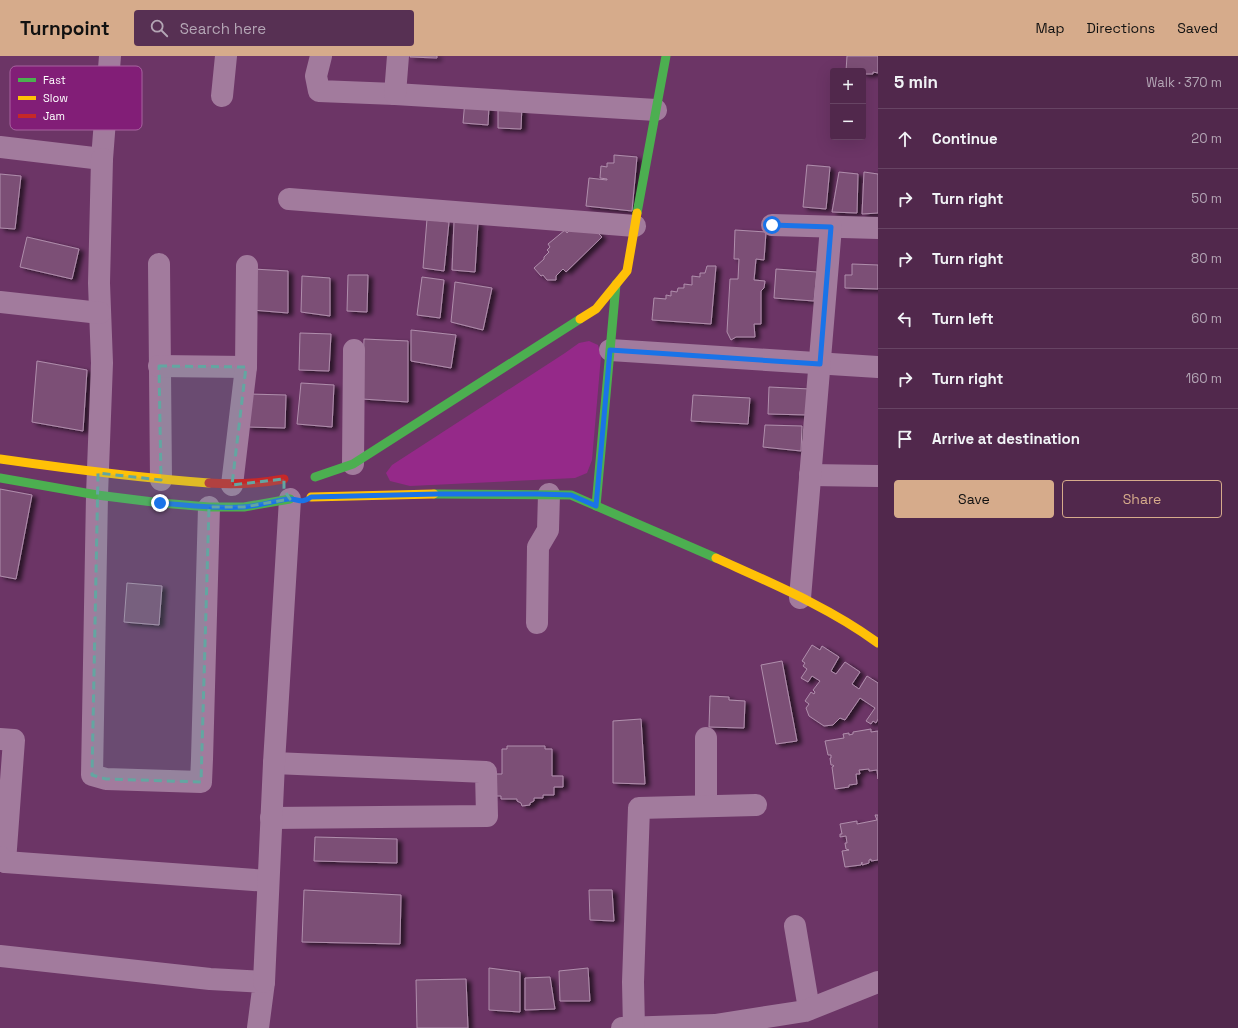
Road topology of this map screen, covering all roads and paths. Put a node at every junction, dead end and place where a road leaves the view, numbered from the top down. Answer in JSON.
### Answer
{"nodes":[{"id":1,"x":110,"y":56,"type":"edge"},
{"id":2,"x":226,"y":56,"type":"edge"},
{"id":3,"x":321,"y":56,"type":"edge"},
{"id":4,"x":398,"y":56,"type":"edge"},
{"id":5,"x":666,"y":56,"type":"edge"},
{"id":6,"x":109,"y":66,"type":"edge"},
{"id":7,"x":395,"y":94,"type":"junction"},
{"id":8,"x":222,"y":96,"type":"dead end"},
{"id":9,"x":656,"y":110,"type":"junction"},
{"id":10,"x":104,"y":130,"type":"edge"},
{"id":11,"x":0,"y":148,"type":"edge"},
{"id":12,"x":102,"y":159,"type":"junction"},
{"id":13,"x":289,"y":199,"type":"dead end"},
{"id":14,"x":772,"y":225,"type":"dead end"},
{"id":15,"x":635,"y":226,"type":"junction"},
{"id":16,"x":831,"y":227,"type":"junction"},
{"id":17,"x":878,"y":228,"type":"edge"},
{"id":18,"x":158,"y":264,"type":"dead end"},
{"id":19,"x":247,"y":266,"type":"dead end"},
{"id":20,"x":616,"y":284,"type":"junction"},
{"id":21,"x":0,"y":302,"type":"edge"},
{"id":22,"x":100,"y":313,"type":"junction"},
{"id":23,"x":354,"y":350,"type":"dead end"},
{"id":24,"x":610,"y":350,"type":"junction"},
{"id":25,"x":820,"y":364,"type":"junction"},
{"id":26,"x":159,"y":366,"type":"junction"},
{"id":27,"x":246,"y":367,"type":"junction"},
{"id":28,"x":878,"y":367,"type":"edge"},
{"id":29,"x":0,"y":459,"type":"edge"},
{"id":30,"x":353,"y":464,"type":"junction"},
{"id":31,"x":307,"y":469,"type":"dead end"},
{"id":32,"x":291,"y":470,"type":"dead end"},
{"id":33,"x":98,"y":473,"type":"junction"},
{"id":34,"x":810,"y":475,"type":"junction"},
{"id":35,"x":878,"y":476,"type":"edge"},
{"id":36,"x":315,"y":477,"type":"junction"},
{"id":37,"x":0,"y":478,"type":"edge"},
{"id":38,"x":160,"y":480,"type":"junction"},
{"id":39,"x":232,"y":485,"type":"junction"},
{"id":40,"x":295,"y":492,"type":"junction"},
{"id":41,"x":549,"y":494,"type":"junction"},
{"id":42,"x":97,"y":495,"type":"junction"},
{"id":43,"x":596,"y":506,"type":"junction"},
{"id":44,"x":209,"y":507,"type":"junction"},
{"id":45,"x":800,"y":598,"type":"junction"},
{"id":46,"x":537,"y":623,"type":"dead end"},
{"id":47,"x":878,"y":643,"type":"edge"},
{"id":48,"x":706,"y":738,"type":"dead end"},
{"id":49,"x":0,"y":739,"type":"edge"},
{"id":50,"x":274,"y":763,"type":"junction"},
{"id":51,"x":756,"y":805,"type":"dead end"},
{"id":52,"x":706,"y":806,"type":"junction"},
{"id":53,"x":271,"y":818,"type":"junction"},
{"id":54,"x":2,"y":860,"type":"edge"},
{"id":55,"x":268,"y":881,"type":"junction"},
{"id":56,"x":795,"y":926,"type":"dead end"},
{"id":57,"x":0,"y":956,"type":"edge"},
{"id":58,"x":264,"y":982,"type":"junction"},
{"id":59,"x":878,"y":982,"type":"edge"},
{"id":60,"x":809,"y":1009,"type":"junction"},
{"id":61,"x":258,"y":1028,"type":"edge"},
{"id":62,"x":622,"y":1028,"type":"edge"},
{"id":63,"x":634,"y":1028,"type":"edge"}],
"edges":[{"from":1,"to":6,"type":"street"},
{"from":2,"to":8,"type":"street"},
{"from":3,"to":7,"type":"street"},
{"from":4,"to":7,"type":"street"},
{"from":5,"to":9,"type":"street"},
{"from":7,"to":9,"type":"street"},
{"from":9,"to":15,"type":"street"},
{"from":10,"to":12,"type":"street"},
{"from":11,"to":12,"type":"street"},
{"from":12,"to":22,"type":"street"},
{"from":13,"to":15,"type":"street"},
{"from":14,"to":16,"type":"street"},
{"from":15,"to":20,"type":"street"},
{"from":16,"to":17,"type":"street"},
{"from":16,"to":25,"type":"street"},
{"from":18,"to":26,"type":"street"},
{"from":19,"to":27,"type":"street"},
{"from":20,"to":24,"type":"street"},
{"from":20,"to":30,"type":"street"},
{"from":21,"to":22,"type":"street"},
{"from":22,"to":33,"type":"street"},
{"from":23,"to":30,"type":"street"},
{"from":24,"to":25,"type":"street"},
{"from":24,"to":43,"type":"street"},
{"from":25,"to":28,"type":"street"},
{"from":25,"to":34,"type":"street"},
{"from":26,"to":27,"type":"street"},
{"from":26,"to":38,"type":"street"},
{"from":27,"to":39,"type":"street"},
{"from":29,"to":33,"type":"street"},
{"from":30,"to":36,"type":"street"},
{"from":31,"to":36,"type":"street"},
{"from":32,"to":40,"type":"street"},
{"from":33,"to":38,"type":"street"},
{"from":33,"to":42,"type":"street"},
{"from":34,"to":35,"type":"street"},
{"from":34,"to":45,"type":"street"},
{"from":36,"to":40,"type":"street"},
{"from":37,"to":42,"type":"street"},
{"from":38,"to":39,"type":"street"},
{"from":39,"to":40,"type":"street"},
{"from":40,"to":41,"type":"street"},
{"from":40,"to":44,"type":"street"},
{"from":40,"to":50,"type":"street"},
{"from":41,"to":43,"type":"street"},
{"from":41,"to":46,"type":"street"},
{"from":42,"to":44,"type":"street"},
{"from":42,"to":44,"type":"street"},
{"from":43,"to":45,"type":"street"},
{"from":45,"to":47,"type":"street"},
{"from":48,"to":52,"type":"street"},
{"from":49,"to":54,"type":"street"},
{"from":50,"to":53,"type":"street"},
{"from":50,"to":53,"type":"street"},
{"from":51,"to":52,"type":"street"},
{"from":52,"to":63,"type":"street"},
{"from":53,"to":55,"type":"street"},
{"from":54,"to":55,"type":"street"},
{"from":55,"to":58,"type":"street"},
{"from":56,"to":60,"type":"street"},
{"from":57,"to":58,"type":"street"},
{"from":58,"to":61,"type":"street"},
{"from":59,"to":60,"type":"street"},
{"from":60,"to":63,"type":"street"},
{"from":62,"to":63,"type":"street"}]}
